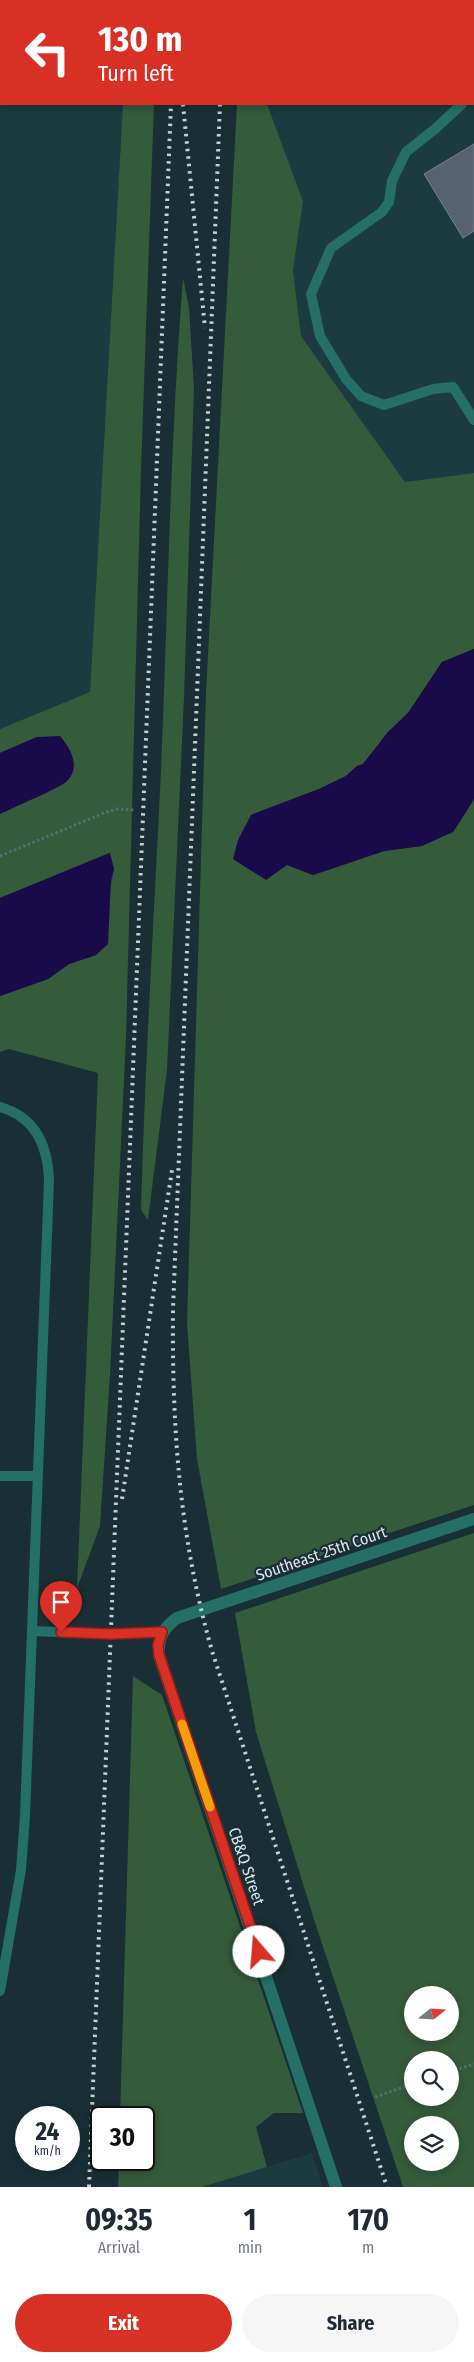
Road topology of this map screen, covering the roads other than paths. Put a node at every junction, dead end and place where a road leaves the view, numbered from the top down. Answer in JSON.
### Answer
{"nodes":[{"id":1,"x":461,"y":105,"type":"edge"},
{"id":2,"x":474,"y":420,"type":"edge"},
{"id":3,"x":0,"y":1107,"type":"edge"},
{"id":4,"x":0,"y":1476,"type":"edge"},
{"id":5,"x":38,"y":1476,"type":"junction"},
{"id":6,"x":474,"y":1519,"type":"edge"},
{"id":7,"x":32,"y":1631,"type":"junction"},
{"id":8,"x":162,"y":1632,"type":"junction"},
{"id":9,"x":0,"y":1990,"type":"edge"},
{"id":10,"x":336,"y":2187,"type":"edge"}],
"edges":[{"from":1,"to":2,"type":"lane"},
{"from":3,"to":5,"type":"lane"},
{"from":4,"to":5,"type":"lane"},
{"from":5,"to":7,"type":"lane"},
{"from":6,"to":8,"type":"street","name":"Southeast 25th Court"},
{"from":7,"to":8,"type":"lane"},
{"from":7,"to":9,"type":"lane"},
{"from":8,"to":10,"type":"street","name":"CB&Q Street"}]}
